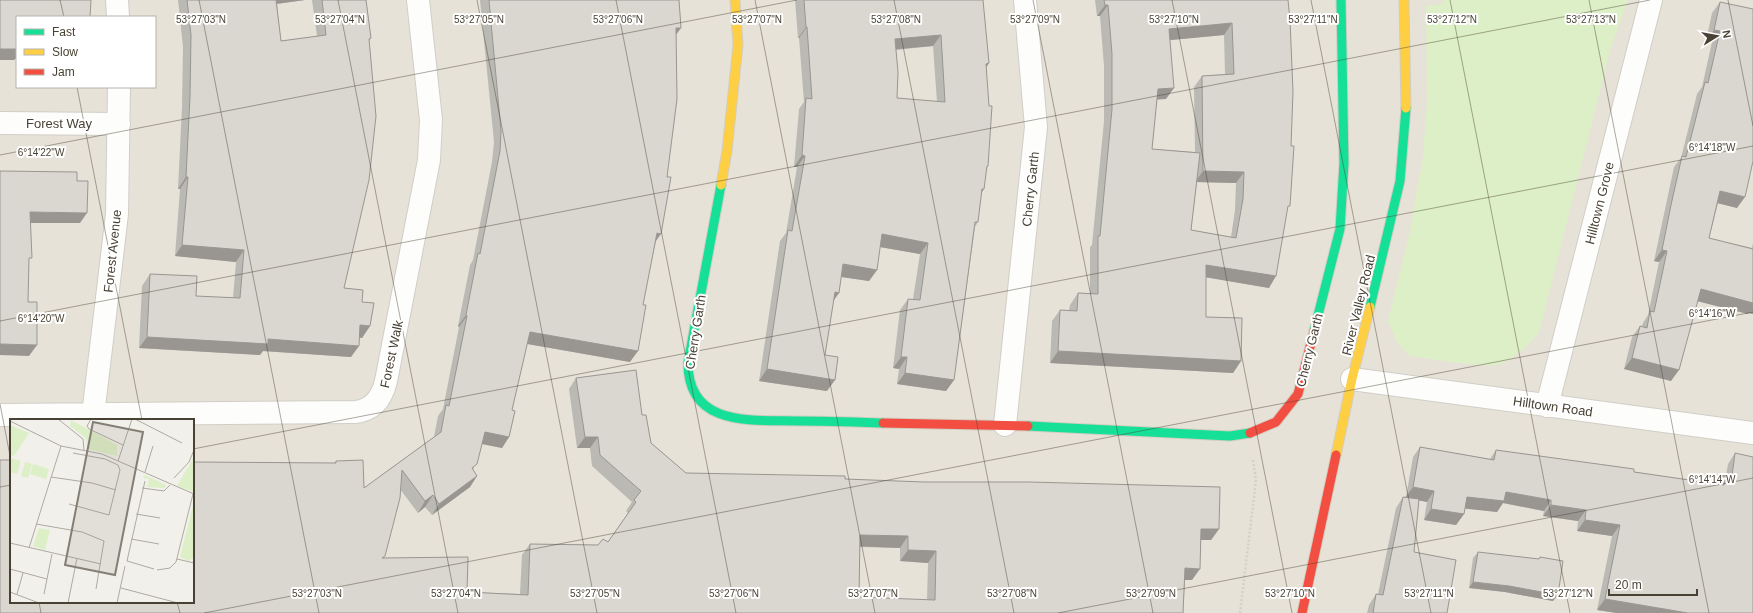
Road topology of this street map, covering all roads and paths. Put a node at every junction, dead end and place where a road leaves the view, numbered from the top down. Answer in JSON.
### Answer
{"nodes":[{"id":1,"x":117,"y":0,"type":"edge"},
{"id":2,"x":418,"y":0,"type":"edge"},
{"id":3,"x":735,"y":0,"type":"edge"},
{"id":4,"x":1025,"y":0,"type":"edge"},
{"id":5,"x":1341,"y":0,"type":"edge"},
{"id":6,"x":1404,"y":0,"type":"edge"},
{"id":7,"x":1651,"y":0,"type":"edge"},
{"id":8,"x":118,"y":16,"type":"edge"},
{"id":9,"x":119,"y":88,"type":"edge"},
{"id":10,"x":0,"y":123,"type":"edge"},
{"id":11,"x":119,"y":124,"type":"junction"},
{"id":12,"x":1352,"y":379,"type":"junction"},
{"id":13,"x":1547,"y":406,"type":"junction"},
{"id":14,"x":0,"y":415,"type":"edge"},
{"id":15,"x":93,"y":415,"type":"junction"},
{"id":16,"x":1005,"y":425,"type":"junction"},
{"id":17,"x":1753,"y":433,"type":"edge"},
{"id":18,"x":1246,"y":461,"type":"dead end"},
{"id":19,"x":1240,"y":613,"type":"edge"},
{"id":20,"x":1302,"y":613,"type":"edge"}],
"edges":[{"from":1,"to":8,"type":"street"},
{"from":2,"to":15,"type":"street","name":"Forest Walk"},
{"from":3,"to":16,"type":"street","name":"Cherry Garth"},
{"from":4,"to":16,"type":"street","name":"Cherry Garth"},
{"from":5,"to":16,"type":"street","name":"Cherry Garth"},
{"from":6,"to":12,"type":"street","name":"River Valley Road"},
{"from":7,"to":13,"type":"street","name":"Hilltown Grove"},
{"from":9,"to":11,"type":"street","name":"Forest Avenue"},
{"from":10,"to":11,"type":"street","name":"Forest Way"},
{"from":11,"to":15,"type":"street","name":"Forest Avenue"},
{"from":12,"to":13,"type":"street","name":"Hilltown Road"},
{"from":12,"to":20,"type":"street","name":"River Valley Road"},
{"from":13,"to":17,"type":"street","name":"Hilltown Road"},
{"from":14,"to":15,"type":"street","name":"Forest Walk"},
{"from":18,"to":19,"type":"path"}]}
